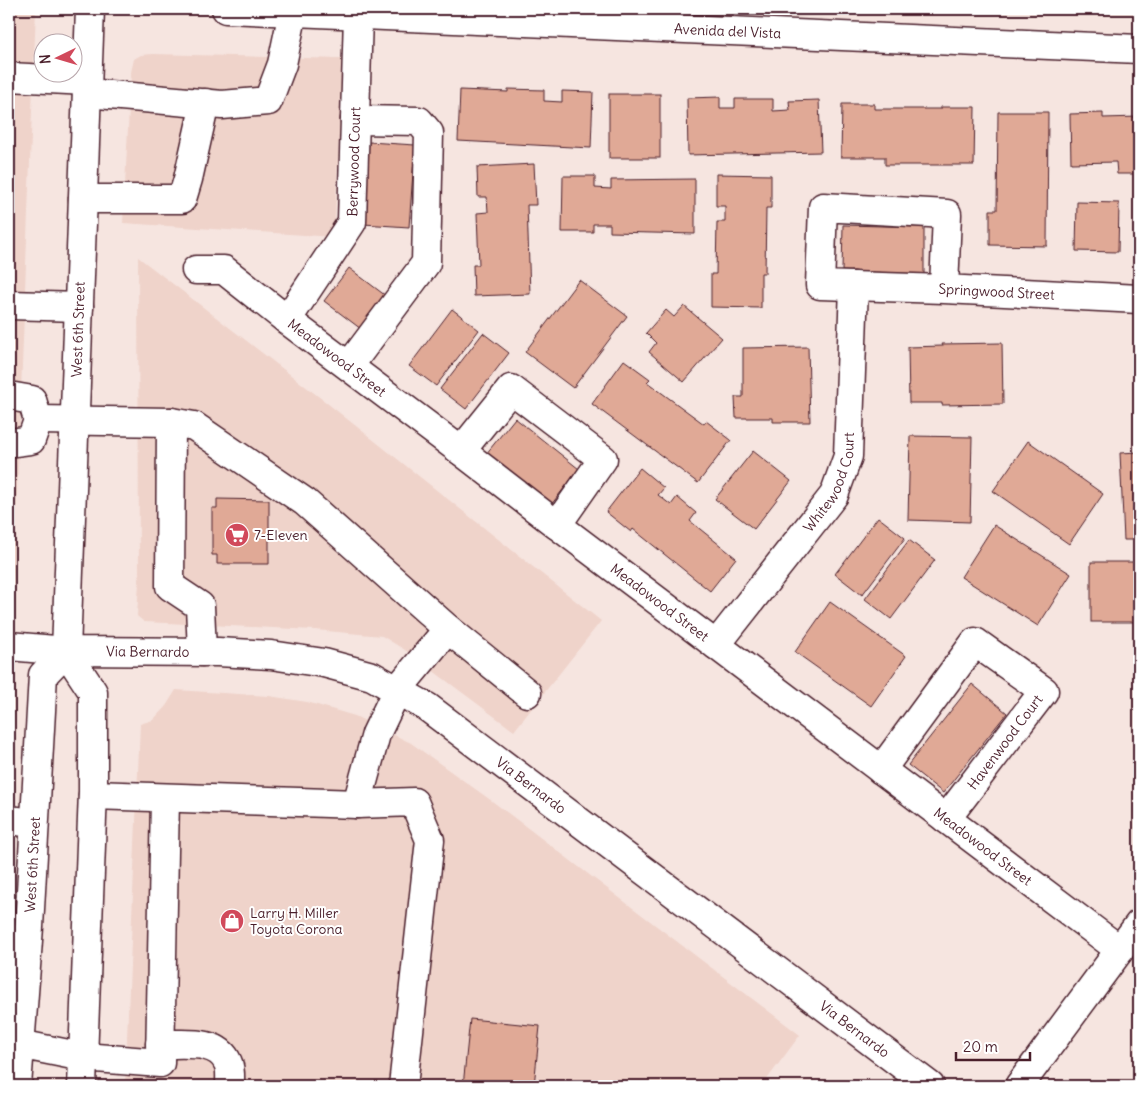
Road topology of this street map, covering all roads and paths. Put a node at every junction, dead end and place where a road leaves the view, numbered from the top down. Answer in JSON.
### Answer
{"nodes":[{"id":1,"x":90,"y":9,"type":"edge"},
{"id":2,"x":226,"y":9,"type":"edge"},
{"id":3,"x":280,"y":10,"type":"edge"},
{"id":4,"x":342,"y":12,"type":"edge"},
{"id":5,"x":571,"y":16,"type":"edge"},
{"id":6,"x":1139,"y":49,"type":"edge"},
{"id":7,"x":9,"y":77,"type":"edge"},
{"id":8,"x":87,"y":87,"type":"junction"},
{"id":9,"x":205,"y":103,"type":"junction"},
{"id":10,"x":355,"y":120,"type":"junction"},
{"id":11,"x":83,"y":199,"type":"junction"},
{"id":12,"x":196,"y":270,"type":"dead end"},
{"id":13,"x":854,"y":286,"type":"junction"},
{"id":14,"x":944,"y":289,"type":"junction"},
{"id":15,"x":1139,"y":299,"type":"edge"},
{"id":16,"x":9,"y":305,"type":"edge"},
{"id":17,"x":79,"y":307,"type":"junction"},
{"id":18,"x":287,"y":320,"type":"junction"},
{"id":19,"x":349,"y":366,"type":"junction"},
{"id":20,"x":9,"y":396,"type":"edge"},
{"id":21,"x":38,"y":420,"type":"junction"},
{"id":22,"x":75,"y":421,"type":"junction"},
{"id":23,"x":171,"y":422,"type":"junction"},
{"id":24,"x":9,"y":442,"type":"edge"},
{"id":25,"x":461,"y":450,"type":"junction"},
{"id":26,"x":557,"y":525,"type":"junction"},
{"id":27,"x":448,"y":629,"type":"junction"},
{"id":28,"x":716,"y":645,"type":"junction"},
{"id":29,"x":9,"y":646,"type":"edge"},
{"id":30,"x":66,"y":650,"type":"junction"},
{"id":31,"x":202,"y":652,"type":"junction"},
{"id":32,"x":397,"y":690,"type":"junction"},
{"id":33,"x":527,"y":693,"type":"dead end"},
{"id":34,"x":881,"y":770,"type":"junction"},
{"id":35,"x":93,"y":795,"type":"junction"},
{"id":36,"x":165,"y":798,"type":"junction"},
{"id":37,"x":357,"y":804,"type":"junction"},
{"id":38,"x":946,"y":819,"type":"junction"},
{"id":39,"x":22,"y":822,"type":"edge"},
{"id":40,"x":1139,"y":924,"type":"edge"},
{"id":41,"x":1120,"y":950,"type":"junction"},
{"id":42,"x":14,"y":1043,"type":"edge"},
{"id":43,"x":83,"y":1057,"type":"junction"},
{"id":44,"x":160,"y":1064,"type":"edge"},
{"id":45,"x":17,"y":1086,"type":"edge"},
{"id":46,"x":82,"y":1086,"type":"edge"},
{"id":47,"x":230,"y":1086,"type":"edge"},
{"id":48,"x":403,"y":1086,"type":"edge"},
{"id":49,"x":930,"y":1086,"type":"edge"},
{"id":50,"x":1019,"y":1086,"type":"edge"}],
"edges":[{"from":1,"to":8,"type":"street","name":"West 6th Street"},
{"from":2,"to":3,"type":"street","name":"Avenida del Vista"},
{"from":3,"to":4,"type":"street","name":"Avenida del Vista"},
{"from":3,"to":9,"type":"street"},
{"from":4,"to":5,"type":"street","name":"Avenida del Vista"},
{"from":4,"to":10,"type":"street","name":"Berrywood Court"},
{"from":5,"to":6,"type":"street","name":"Avenida del Vista"},
{"from":7,"to":8,"type":"street"},
{"from":8,"to":9,"type":"street"},
{"from":8,"to":11,"type":"street","name":"West 6th Street"},
{"from":9,"to":11,"type":"street"},
{"from":10,"to":18,"type":"street","name":"Berrywood Court"},
{"from":10,"to":19,"type":"street"},
{"from":11,"to":17,"type":"street","name":"West 6th Street"},
{"from":12,"to":18,"type":"street","name":"Meadowood Street"},
{"from":13,"to":14,"type":"street","name":"Springwood Street"},
{"from":13,"to":14,"type":"street","name":"Springwood Street"},
{"from":13,"to":28,"type":"street","name":"Whitewood Court"},
{"from":14,"to":15,"type":"street","name":"Springwood Street"},
{"from":16,"to":17,"type":"street"},
{"from":17,"to":22,"type":"street","name":"West 6th Street"},
{"from":18,"to":19,"type":"street","name":"Meadowood Street"},
{"from":19,"to":25,"type":"street","name":"Meadowood Street"},
{"from":20,"to":21,"type":"street"},
{"from":21,"to":22,"type":"street"},
{"from":21,"to":24,"type":"street"},
{"from":22,"to":23,"type":"street"},
{"from":22,"to":30,"type":"street","name":"West 6th Street"},
{"from":23,"to":27,"type":"street"},
{"from":23,"to":31,"type":"street"},
{"from":25,"to":26,"type":"street","name":"Meadowood Street"},
{"from":25,"to":26,"type":"street"},
{"from":26,"to":28,"type":"street","name":"Meadowood Street"},
{"from":27,"to":32,"type":"street"},
{"from":27,"to":33,"type":"street"},
{"from":28,"to":34,"type":"street","name":"Meadowood Street"},
{"from":29,"to":30,"type":"street","name":"Via Bernardo"},
{"from":30,"to":31,"type":"street","name":"Via Bernardo"},
{"from":30,"to":35,"type":"street"},
{"from":30,"to":39,"type":"street","name":"West 6th Street"},
{"from":31,"to":32,"type":"street","name":"Via Bernardo"},
{"from":32,"to":37,"type":"street"},
{"from":32,"to":49,"type":"street","name":"Via Bernardo"},
{"from":34,"to":38,"type":"street","name":"Meadowood Street"},
{"from":34,"to":38,"type":"street","name":"Havenwood Court"},
{"from":35,"to":36,"type":"street"},
{"from":35,"to":43,"type":"street"},
{"from":36,"to":37,"type":"street"},
{"from":36,"to":44,"type":"street"},
{"from":37,"to":48,"type":"street"},
{"from":38,"to":41,"type":"street","name":"Meadowood Street"},
{"from":39,"to":42,"type":"street","name":"West 6th Street"},
{"from":40,"to":41,"type":"street"},
{"from":41,"to":50,"type":"street"},
{"from":42,"to":43,"type":"street"},
{"from":42,"to":45,"type":"street","name":"West 6th Street"},
{"from":43,"to":44,"type":"street"},
{"from":43,"to":46,"type":"street"},
{"from":44,"to":47,"type":"street"}]}
